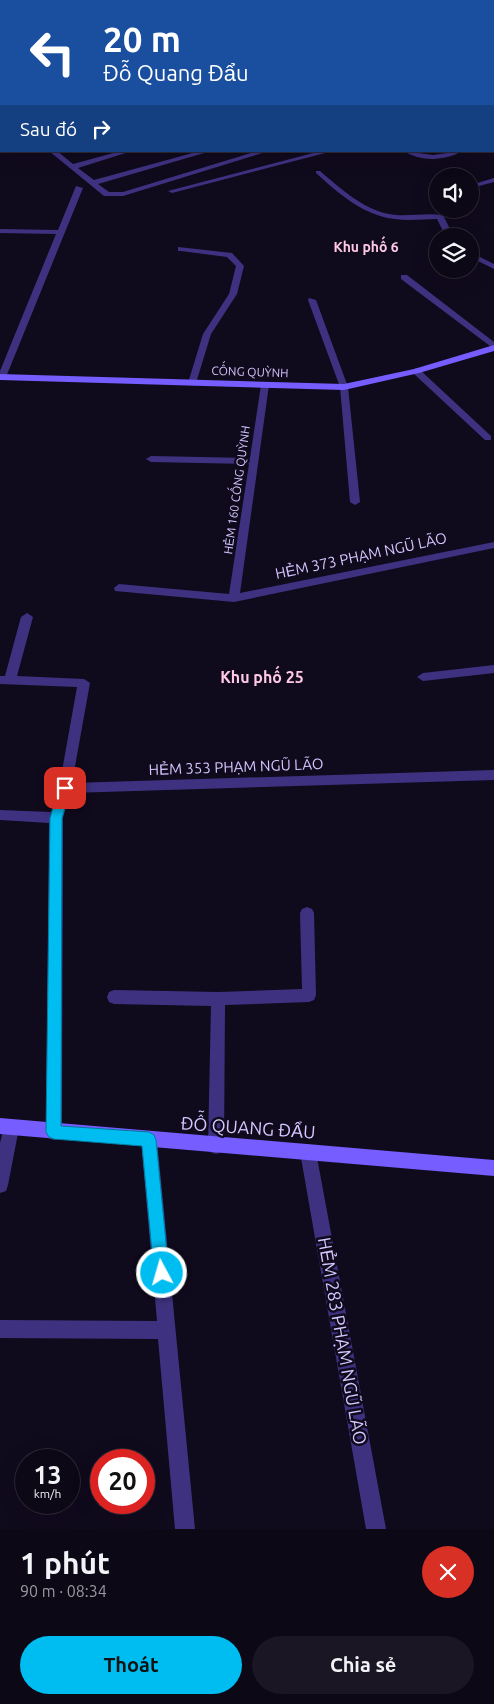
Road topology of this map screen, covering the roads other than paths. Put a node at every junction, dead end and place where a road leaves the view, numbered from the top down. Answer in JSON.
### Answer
{"nodes":[{"id":1,"x":54,"y":152,"type":"edge"},
{"id":2,"x":125,"y":152,"type":"edge"},
{"id":3,"x":204,"y":152,"type":"edge"},
{"id":4,"x":263,"y":152,"type":"edge"},
{"id":5,"x":326,"y":152,"type":"edge"},
{"id":6,"x":408,"y":152,"type":"edge"},
{"id":7,"x":455,"y":152,"type":"edge"},
{"id":8,"x":72,"y":167,"type":"junction"},
{"id":9,"x":318,"y":172,"type":"dead end"},
{"id":10,"x":494,"y":180,"type":"edge"},
{"id":11,"x":92,"y":183,"type":"junction"},
{"id":12,"x":479,"y":184,"type":"edge"},
{"id":13,"x":79,"y":188,"type":"dead end"},
{"id":14,"x":172,"y":191,"type":"dead end"},
{"id":15,"x":446,"y":228,"type":"edge"},
{"id":16,"x":0,"y":231,"type":"edge"},
{"id":17,"x":61,"y":232,"type":"junction"},
{"id":18,"x":181,"y":250,"type":"dead end"},
{"id":19,"x":479,"y":259,"type":"edge"},
{"id":20,"x":494,"y":267,"type":"edge"},
{"id":21,"x":404,"y":276,"type":"dead end"},
{"id":22,"x":312,"y":300,"type":"dead end"},
{"id":23,"x":494,"y":347,"type":"edge"},
{"id":24,"x":416,"y":370,"type":"junction"},
{"id":25,"x":1,"y":377,"type":"edge"},
{"id":26,"x":192,"y":383,"type":"junction"},
{"id":27,"x":265,"y":385,"type":"junction"},
{"id":28,"x":344,"y":387,"type":"junction"},
{"id":29,"x":488,"y":438,"type":"dead end"},
{"id":30,"x":152,"y":459,"type":"dead end"},
{"id":31,"x":254,"y":462,"type":"junction"},
{"id":32,"x":355,"y":502,"type":"dead end"},
{"id":33,"x":494,"y":545,"type":"edge"},
{"id":34,"x":119,"y":588,"type":"dead end"},
{"id":35,"x":234,"y":598,"type":"junction"},
{"id":36,"x":27,"y":617,"type":"dead end"},
{"id":37,"x":494,"y":669,"type":"edge"},
{"id":38,"x":423,"y":677,"type":"dead end"},
{"id":39,"x":5,"y":680,"type":"edge"},
{"id":40,"x":494,"y":775,"type":"edge"},
{"id":41,"x":65,"y":788,"type":"junction"},
{"id":42,"x":0,"y":815,"type":"edge"},
{"id":43,"x":56,"y":818,"type":"junction"},
{"id":44,"x":307,"y":913,"type":"dead end"},
{"id":45,"x":114,"y":997,"type":"dead end"},
{"id":46,"x":218,"y":999,"type":"junction"},
{"id":47,"x":6,"y":1127,"type":"edge"},
{"id":48,"x":54,"y":1132,"type":"junction"},
{"id":49,"x":149,"y":1140,"type":"junction"},
{"id":50,"x":216,"y":1146,"type":"junction"},
{"id":51,"x":308,"y":1152,"type":"junction"},
{"id":52,"x":494,"y":1168,"type":"edge"},
{"id":53,"x":0,"y":1185,"type":"edge"},
{"id":54,"x":0,"y":1329,"type":"edge"},
{"id":55,"x":167,"y":1330,"type":"junction"},
{"id":56,"x":185,"y":1529,"type":"edge"},
{"id":57,"x":376,"y":1529,"type":"edge"}],
"edges":[{"from":1,"to":8,"type":"street"},
{"from":2,"to":8,"type":"street"},
{"from":3,"to":11,"type":"street"},
{"from":4,"to":11,"type":"street"},
{"from":5,"to":14,"type":"street"},
{"from":6,"to":7,"type":"street"},
{"from":8,"to":11,"type":"street"},
{"from":9,"to":15,"type":"street"},
{"from":10,"to":12,"type":"street"},
{"from":13,"to":17,"type":"street"},
{"from":16,"to":17,"type":"street"},
{"from":17,"to":25,"type":"street"},
{"from":18,"to":26,"type":"street"},
{"from":19,"to":20,"type":"street"},
{"from":21,"to":23,"type":"street"},
{"from":22,"to":28,"type":"street"},
{"from":23,"to":24,"type":"street","name":"CỐNG QUỲNH"},
{"from":24,"to":28,"type":"street","name":"CỐNG QUỲNH"},
{"from":24,"to":29,"type":"street"},
{"from":25,"to":26,"type":"street","name":"CỐNG QUỲNH"},
{"from":26,"to":27,"type":"street","name":"CỐNG QUỲNH"},
{"from":27,"to":28,"type":"street","name":"CỐNG QUỲNH"},
{"from":27,"to":31,"type":"street","name":"HẺM 160 CỐNG QUỲNH"},
{"from":28,"to":32,"type":"street"},
{"from":30,"to":31,"type":"street"},
{"from":31,"to":35,"type":"street","name":"HẺM 160 CỐNG QUỲNH"},
{"from":33,"to":35,"type":"street","name":"HẺM 373 PHẠM NGŨ LÃO"},
{"from":34,"to":35,"type":"street","name":"HẺM 373 PHẠM NGŨ LÃO"},
{"from":36,"to":39,"type":"street"},
{"from":37,"to":38,"type":"street"},
{"from":39,"to":41,"type":"street"},
{"from":40,"to":41,"type":"street","name":"HẺM 353 PHẠM NGŨ LÃO"},
{"from":41,"to":43,"type":"street"},
{"from":42,"to":43,"type":"street"},
{"from":43,"to":48,"type":"street"},
{"from":44,"to":46,"type":"street"},
{"from":45,"to":46,"type":"street"},
{"from":46,"to":50,"type":"street"},
{"from":47,"to":48,"type":"street","name":"ÐỖ QUANG ÐẨU"},
{"from":47,"to":53,"type":"street"},
{"from":48,"to":49,"type":"street","name":"ÐỖ QUANG ÐẨU"},
{"from":49,"to":50,"type":"street","name":"ÐỖ QUANG ÐẨU"},
{"from":49,"to":55,"type":"street"},
{"from":50,"to":51,"type":"street","name":"ÐỖ QUANG ÐẨU"},
{"from":51,"to":52,"type":"street","name":"ÐỖ QUANG ÐẨU"},
{"from":51,"to":57,"type":"street","name":"HẺM 283 PHẠM NGŨ LÃO"},
{"from":54,"to":55,"type":"street"},
{"from":55,"to":56,"type":"street"}]}
